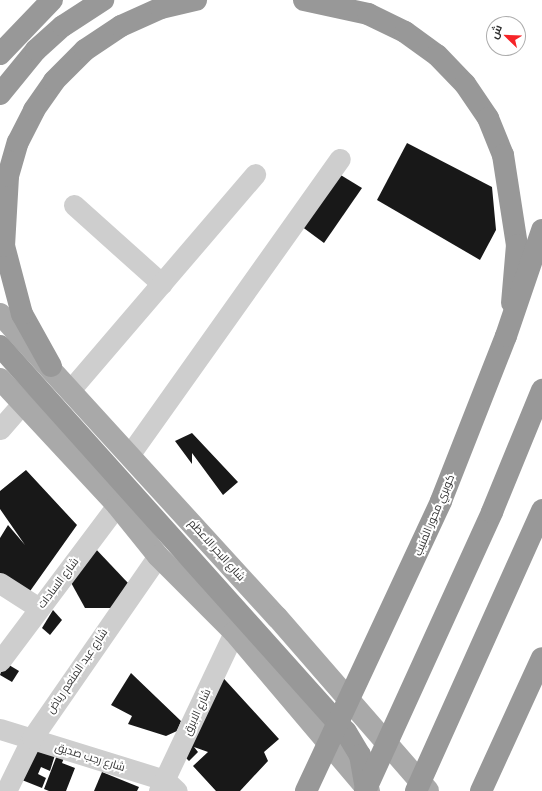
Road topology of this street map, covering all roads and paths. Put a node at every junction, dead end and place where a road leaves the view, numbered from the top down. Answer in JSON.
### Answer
{"nodes":[{"id":1,"x":52,"y":0,"type":"edge"},
{"id":2,"x":104,"y":0,"type":"edge"},
{"id":3,"x":196,"y":0,"type":"edge"},
{"id":4,"x":304,"y":0,"type":"edge"},
{"id":5,"x":0,"y":54,"type":"edge"},
{"id":6,"x":0,"y":94,"type":"edge"},
{"id":7,"x":340,"y":159,"type":"dead end"},
{"id":8,"x":255,"y":174,"type":"dead end"},
{"id":9,"x":74,"y":205,"type":"dead end"},
{"id":10,"x":542,"y":230,"type":"edge"},
{"id":11,"x":162,"y":284,"type":"junction"},
{"id":12,"x":0,"y":314,"type":"edge"},
{"id":13,"x":506,"y":336,"type":"junction"},
{"id":14,"x":6,"y":353,"type":"edge"},
{"id":15,"x":50,"y":366,"type":"junction"},
{"id":16,"x":0,"y":379,"type":"edge"},
{"id":17,"x":72,"y":389,"type":"junction"},
{"id":18,"x":542,"y":390,"type":"edge"},
{"id":19,"x":23,"y":403,"type":"junction"},
{"id":20,"x":0,"y":429,"type":"edge"},
{"id":21,"x":130,"y":454,"type":"junction"},
{"id":22,"x":117,"y":505,"type":"junction"},
{"id":23,"x":542,"y":510,"type":"edge"},
{"id":24,"x":158,"y":556,"type":"junction"},
{"id":25,"x":0,"y":583,"type":"edge"},
{"id":26,"x":39,"y":608,"type":"junction"},
{"id":27,"x":234,"y":632,"type":"junction"},
{"id":28,"x":542,"y":658,"type":"edge"},
{"id":29,"x":1,"y":659,"type":"edge"},
{"id":30,"x":542,"y":682,"type":"edge"},
{"id":31,"x":523,"y":700,"type":"junction"},
{"id":32,"x":0,"y":729,"type":"edge"},
{"id":33,"x":32,"y":738,"type":"junction"},
{"id":34,"x":167,"y":787,"type":"edge"},
{"id":35,"x":366,"y":790,"type":"edge"},
{"id":36,"x":6,"y":791,"type":"edge"},
{"id":37,"x":306,"y":791,"type":"edge"},
{"id":38,"x":416,"y":791,"type":"edge"},
{"id":39,"x":428,"y":791,"type":"edge"},
{"id":40,"x":481,"y":791,"type":"edge"}],
"edges":[{"from":1,"to":5,"type":"highway"},
{"from":2,"to":6,"type":"highway"},
{"from":3,"to":15,"type":"highway"},
{"from":4,"to":13,"type":"highway","bridge":true},
{"from":7,"to":21,"type":"street"},
{"from":8,"to":11,"type":"street"},
{"from":9,"to":11,"type":"street"},
{"from":10,"to":13,"type":"highway","name":"كوبري محور المنيب","bridge":true},
{"from":11,"to":17,"type":"street"},
{"from":12,"to":15,"type":"main road","name":"شارع البحر الاعظم"},
{"from":13,"to":37,"type":"highway","name":"كوبري محور المنيب","bridge":true},
{"from":14,"to":35,"type":"highway"},
{"from":15,"to":17,"type":"main road","name":"شارع البحر الاعظم"},
{"from":16,"to":19,"type":"main road"},
{"from":17,"to":21,"type":"main road","name":"شارع البحر الاعظم"},
{"from":18,"to":35,"type":"highway","bridge":true},
{"from":19,"to":20,"type":"street"},
{"from":19,"to":22,"type":"main road"},
{"from":21,"to":39,"type":"main road","name":"شارع البحر الاعظم"},
{"from":22,"to":24,"type":"main road"},
{"from":22,"to":26,"type":"street","name":"شارع السادات"},
{"from":23,"to":38,"type":"highway","bridge":true},
{"from":24,"to":27,"type":"main road"},
{"from":24,"to":33,"type":"street","name":"شارع عبد المنعم رياض"},
{"from":25,"to":26,"type":"street"},
{"from":26,"to":29,"type":"street","name":"شارع السادات"},
{"from":27,"to":34,"type":"street","name":"شارع الابرق"},
{"from":27,"to":35,"type":"main road"},
{"from":28,"to":31,"type":"highway"},
{"from":30,"to":31,"type":"highway"},
{"from":31,"to":40,"type":"highway"},
{"from":32,"to":33,"type":"street","name":"شارع رجب صديق"},
{"from":33,"to":34,"type":"street","name":"شارع رجب صديق"},
{"from":33,"to":36,"type":"street","name":"شارع عبد المنعم رياض"}]}
